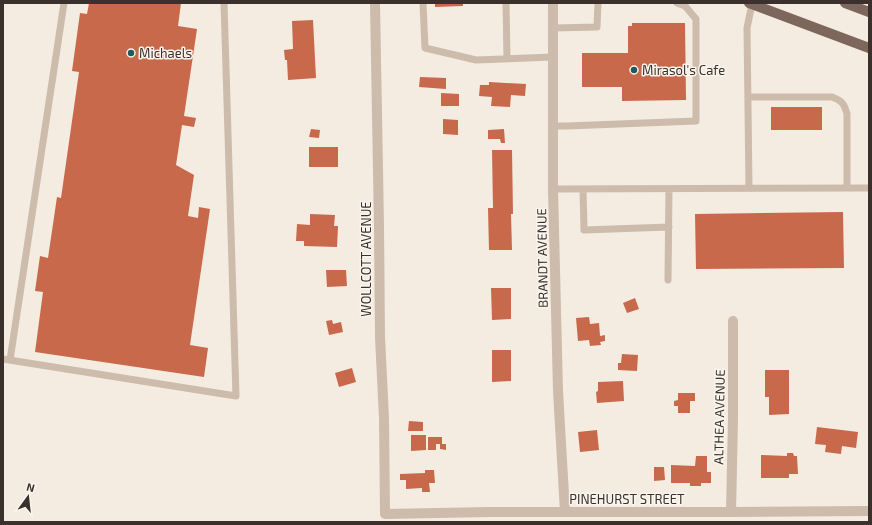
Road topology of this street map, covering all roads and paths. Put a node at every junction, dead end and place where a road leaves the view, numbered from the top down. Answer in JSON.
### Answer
{"nodes":[{"id":1,"x":64,"y":3,"type":"edge"},
{"id":2,"x":224,"y":3,"type":"edge"},
{"id":3,"x":375,"y":3,"type":"edge"},
{"id":4,"x":423,"y":3,"type":"edge"},
{"id":5,"x":506,"y":3,"type":"edge"},
{"id":6,"x":553,"y":3,"type":"edge"},
{"id":7,"x":598,"y":3,"type":"edge"},
{"id":8,"x":677,"y":3,"type":"edge"},
{"id":9,"x":845,"y":3,"type":"edge"},
{"id":10,"x":751,"y":4,"type":"edge"},
{"id":11,"x":869,"y":12,"type":"edge"},
{"id":12,"x":553,"y":28,"type":"junction"},
{"id":13,"x":869,"y":48,"type":"edge"},
{"id":14,"x":553,"y":57,"type":"junction"},
{"id":15,"x":507,"y":59,"type":"junction"},
{"id":16,"x":748,"y":97,"type":"junction"},
{"id":17,"x":553,"y":126,"type":"junction"},
{"id":18,"x":669,"y":188,"type":"junction"},
{"id":19,"x":749,"y":188,"type":"junction"},
{"id":20,"x":847,"y":188,"type":"junction"},
{"id":21,"x":869,"y":188,"type":"edge"},
{"id":22,"x":553,"y":189,"type":"junction"},
{"id":23,"x":583,"y":189,"type":"junction"},
{"id":24,"x":669,"y":227,"type":"junction"},
{"id":25,"x":668,"y":280,"type":"dead end"},
{"id":26,"x":733,"y":321,"type":"dead end"},
{"id":27,"x":6,"y":359,"type":"edge"},
{"id":28,"x":869,"y":511,"type":"edge"},
{"id":29,"x":565,"y":512,"type":"junction"},
{"id":30,"x":731,"y":512,"type":"junction"},
{"id":31,"x":385,"y":514,"type":"joint"}],
"edges":[{"from":1,"to":27,"type":"lane"},
{"from":2,"to":27,"type":"lane"},
{"from":3,"to":31,"type":"street","name":"WOLLCOTT AVENUE"},
{"from":4,"to":15,"type":"lane"},
{"from":5,"to":15,"type":"lane"},
{"from":6,"to":12,"type":"street","name":"BRANDT AVENUE"},
{"from":7,"to":12,"type":"lane"},
{"from":8,"to":17,"type":"lane"},
{"from":9,"to":11,"type":"main road"},
{"from":10,"to":13,"type":"main road"},
{"from":10,"to":16,"type":"lane"},
{"from":12,"to":14,"type":"street","name":"BRANDT AVENUE"},
{"from":14,"to":15,"type":"lane"},
{"from":14,"to":17,"type":"street","name":"BRANDT AVENUE"},
{"from":16,"to":19,"type":"lane"},
{"from":16,"to":20,"type":"lane"},
{"from":17,"to":22,"type":"street","name":"BRANDT AVENUE"},
{"from":18,"to":19,"type":"lane"},
{"from":18,"to":23,"type":"lane"},
{"from":18,"to":24,"type":"lane"},
{"from":19,"to":20,"type":"lane"},
{"from":20,"to":21,"type":"lane"},
{"from":22,"to":23,"type":"lane"},
{"from":22,"to":29,"type":"street","name":"BRANDT AVENUE"},
{"from":23,"to":24,"type":"lane"},
{"from":24,"to":25,"type":"lane"},
{"from":26,"to":30,"type":"street","name":"ALTHEA AVENUE"},
{"from":28,"to":30,"type":"street","name":"PINEHURST STREET"},
{"from":29,"to":30,"type":"street","name":"PINEHURST STREET"},
{"from":29,"to":31,"type":"street","name":"PINEHURST STREET"}]}
